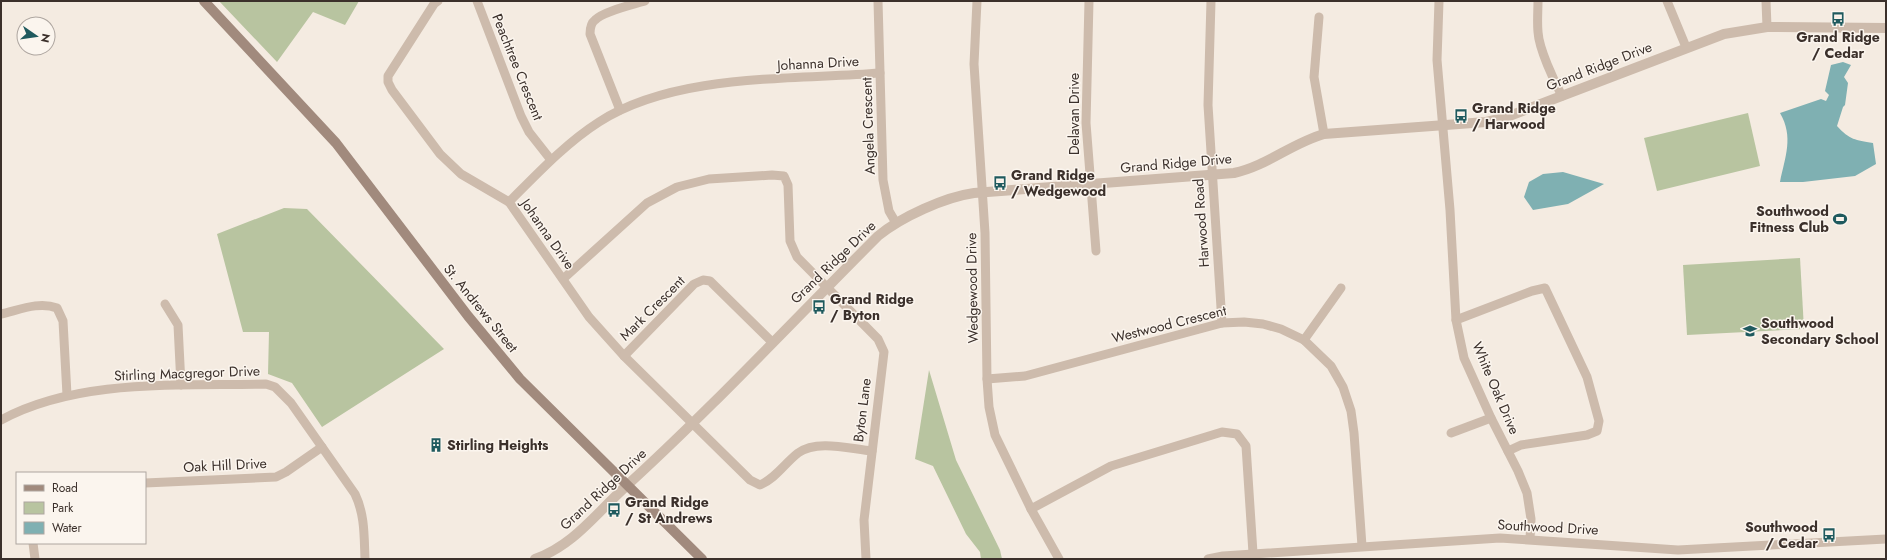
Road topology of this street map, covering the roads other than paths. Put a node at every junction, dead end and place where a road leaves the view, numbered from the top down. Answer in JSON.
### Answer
{"nodes":[{"id":1,"x":204,"y":1,"type":"edge"},
{"id":2,"x":438,"y":1,"type":"edge"},
{"id":3,"x":477,"y":1,"type":"edge"},
{"id":4,"x":645,"y":1,"type":"edge"},
{"id":5,"x":878,"y":1,"type":"edge"},
{"id":6,"x":977,"y":1,"type":"edge"},
{"id":7,"x":1089,"y":1,"type":"edge"},
{"id":8,"x":1211,"y":1,"type":"edge"},
{"id":9,"x":1439,"y":1,"type":"edge"},
{"id":10,"x":1538,"y":1,"type":"edge"},
{"id":11,"x":1667,"y":1,"type":"edge"},
{"id":12,"x":1766,"y":1,"type":"edge"},
{"id":13,"x":1319,"y":17,"type":"dead end"},
{"id":14,"x":1768,"y":28,"type":"junction"},
{"id":15,"x":1886,"y":28,"type":"edge"},
{"id":16,"x":1686,"y":47,"type":"junction"},
{"id":17,"x":880,"y":73,"type":"junction"},
{"id":18,"x":1562,"y":96,"type":"junction"},
{"id":19,"x":620,"y":110,"type":"junction"},
{"id":20,"x":1443,"y":125,"type":"junction"},
{"id":21,"x":1324,"y":134,"type":"junction"},
{"id":22,"x":551,"y":160,"type":"junction"},
{"id":23,"x":1212,"y":176,"type":"junction"},
{"id":24,"x":1090,"y":185,"type":"junction"},
{"id":25,"x":983,"y":193,"type":"junction"},
{"id":26,"x":509,"y":202,"type":"junction"},
{"id":27,"x":896,"y":223,"type":"junction"},
{"id":28,"x":1096,"y":251,"type":"dead end"},
{"id":29,"x":563,"y":279,"type":"junction"},
{"id":30,"x":827,"y":287,"type":"junction"},
{"id":31,"x":1341,"y":288,"type":"dead end"},
{"id":32,"x":165,"y":304,"type":"dead end"},
{"id":33,"x":1,"y":314,"type":"edge"},
{"id":34,"x":1456,"y":320,"type":"junction"},
{"id":35,"x":1222,"y":323,"type":"junction"},
{"id":36,"x":1304,"y":340,"type":"junction"},
{"id":37,"x":772,"y":342,"type":"junction"},
{"id":38,"x":624,"y":356,"type":"junction"},
{"id":39,"x":987,"y":379,"type":"junction"},
{"id":40,"x":182,"y":386,"type":"junction"},
{"id":41,"x":67,"y":395,"type":"junction"},
{"id":42,"x":1491,"y":418,"type":"junction"},
{"id":43,"x":1,"y":420,"type":"edge"},
{"id":44,"x":691,"y":424,"type":"junction"},
{"id":45,"x":1452,"y":433,"type":"dead end"},
{"id":46,"x":322,"y":447,"type":"junction"},
{"id":47,"x":1508,"y":450,"type":"junction"},
{"id":48,"x":872,"y":451,"type":"junction"},
{"id":49,"x":146,"y":483,"type":"edge"},
{"id":50,"x":628,"y":485,"type":"junction"},
{"id":51,"x":1031,"y":509,"type":"junction"},
{"id":52,"x":1530,"y":539,"type":"junction"},
{"id":53,"x":1886,"y":539,"type":"edge"},
{"id":54,"x":33,"y":544,"type":"edge"},
{"id":55,"x":1362,"y":546,"type":"junction"},
{"id":56,"x":1253,"y":553,"type":"junction"},
{"id":57,"x":1679,"y":554,"type":"edge"},
{"id":58,"x":35,"y":559,"type":"edge"},
{"id":59,"x":365,"y":559,"type":"edge"},
{"id":60,"x":535,"y":559,"type":"edge"},
{"id":61,"x":702,"y":559,"type":"edge"},
{"id":62,"x":866,"y":559,"type":"edge"},
{"id":63,"x":1059,"y":559,"type":"edge"},
{"id":64,"x":1208,"y":559,"type":"edge"}],
"edges":[{"from":1,"to":50,"type":"main road","name":"St. Andrews Street"},
{"from":2,"to":26,"type":"street"},
{"from":3,"to":22,"type":"street","name":"Peachtree Crescent"},
{"from":4,"to":19,"type":"street"},
{"from":5,"to":17,"type":"street","name":"Angela Crescent"},
{"from":6,"to":25,"type":"street","name":"Wedgewood Drive"},
{"from":7,"to":24,"type":"street","name":"Delavan Drive"},
{"from":8,"to":23,"type":"street","name":"Harwood Road"},
{"from":9,"to":20,"type":"street"},
{"from":10,"to":18,"type":"street"},
{"from":11,"to":16,"type":"street"},
{"from":12,"to":14,"type":"street"},
{"from":13,"to":21,"type":"street"},
{"from":14,"to":15,"type":"street","name":"Grand Ridge Drive"},
{"from":14,"to":16,"type":"street","name":"Grand Ridge Drive"},
{"from":16,"to":18,"type":"street","name":"Grand Ridge Drive"},
{"from":17,"to":19,"type":"street","name":"Johanna Drive"},
{"from":17,"to":27,"type":"street","name":"Angela Crescent"},
{"from":18,"to":20,"type":"street","name":"Grand Ridge Drive"},
{"from":19,"to":22,"type":"street","name":"Johanna Drive"},
{"from":20,"to":21,"type":"street","name":"Grand Ridge Drive"},
{"from":20,"to":34,"type":"street","name":"White Oak Drive"},
{"from":21,"to":23,"type":"street","name":"Grand Ridge Drive"},
{"from":22,"to":26,"type":"street","name":"Johanna Drive"},
{"from":23,"to":24,"type":"street","name":"Grand Ridge Drive"},
{"from":23,"to":35,"type":"street","name":"Harwood Road"},
{"from":24,"to":25,"type":"street","name":"Grand Ridge Drive"},
{"from":24,"to":28,"type":"street","name":"Delavan Drive"},
{"from":25,"to":27,"type":"street","name":"Grand Ridge Drive"},
{"from":25,"to":39,"type":"street","name":"Wedgewood Drive"},
{"from":26,"to":29,"type":"street","name":"Johanna Drive"},
{"from":27,"to":30,"type":"street","name":"Grand Ridge Drive"},
{"from":29,"to":30,"type":"street","name":"Byton Lane"},
{"from":29,"to":38,"type":"street","name":"Johanna Drive"},
{"from":30,"to":37,"type":"street","name":"Grand Ridge Drive"},
{"from":30,"to":48,"type":"street","name":"Byton Lane"},
{"from":31,"to":36,"type":"street"},
{"from":32,"to":40,"type":"street"},
{"from":33,"to":41,"type":"street"},
{"from":34,"to":42,"type":"street","name":"White Oak Drive"},
{"from":34,"to":47,"type":"street"},
{"from":35,"to":36,"type":"street","name":"Westwood Crescent"},
{"from":35,"to":39,"type":"street","name":"Westwood Crescent"},
{"from":36,"to":55,"type":"street","name":"Westwood Crescent"},
{"from":37,"to":38,"type":"street","name":"Mark Crescent"},
{"from":37,"to":44,"type":"street","name":"Grand Ridge Drive"},
{"from":38,"to":44,"type":"street","name":"Johanna Drive"},
{"from":39,"to":51,"type":"street","name":"Wedgewood Drive"},
{"from":40,"to":41,"type":"street","name":"Stirling Macgregor Drive"},
{"from":40,"to":46,"type":"street","name":"Stirling Macgregor Drive"},
{"from":41,"to":43,"type":"street","name":"Stirling Macgregor Drive"},
{"from":42,"to":45,"type":"street"},
{"from":42,"to":47,"type":"street","name":"White Oak Drive"},
{"from":44,"to":48,"type":"street","name":"Johanna Drive"},
{"from":44,"to":50,"type":"street","name":"Grand Ridge Drive"},
{"from":46,"to":49,"type":"street","name":"Oak Hill Drive"},
{"from":46,"to":59,"type":"street","name":"Stirling Macgregor Drive"},
{"from":47,"to":52,"type":"street","name":"White Oak Drive"},
{"from":48,"to":62,"type":"street","name":"Byton Lane"},
{"from":50,"to":60,"type":"street","name":"Grand Ridge Drive"},
{"from":50,"to":61,"type":"main road","name":"St. Andrews Street"},
{"from":51,"to":56,"type":"street"},
{"from":51,"to":63,"type":"street","name":"Wedgewood Drive"},
{"from":52,"to":55,"type":"street","name":"Southwood Drive"},
{"from":52,"to":57,"type":"street","name":"Southwood Drive"},
{"from":53,"to":57,"type":"street","name":"Southwood Drive"},
{"from":54,"to":58,"type":"street"},
{"from":55,"to":56,"type":"street","name":"Southwood Drive"},
{"from":56,"to":64,"type":"street","name":"Southwood Drive"}]}
